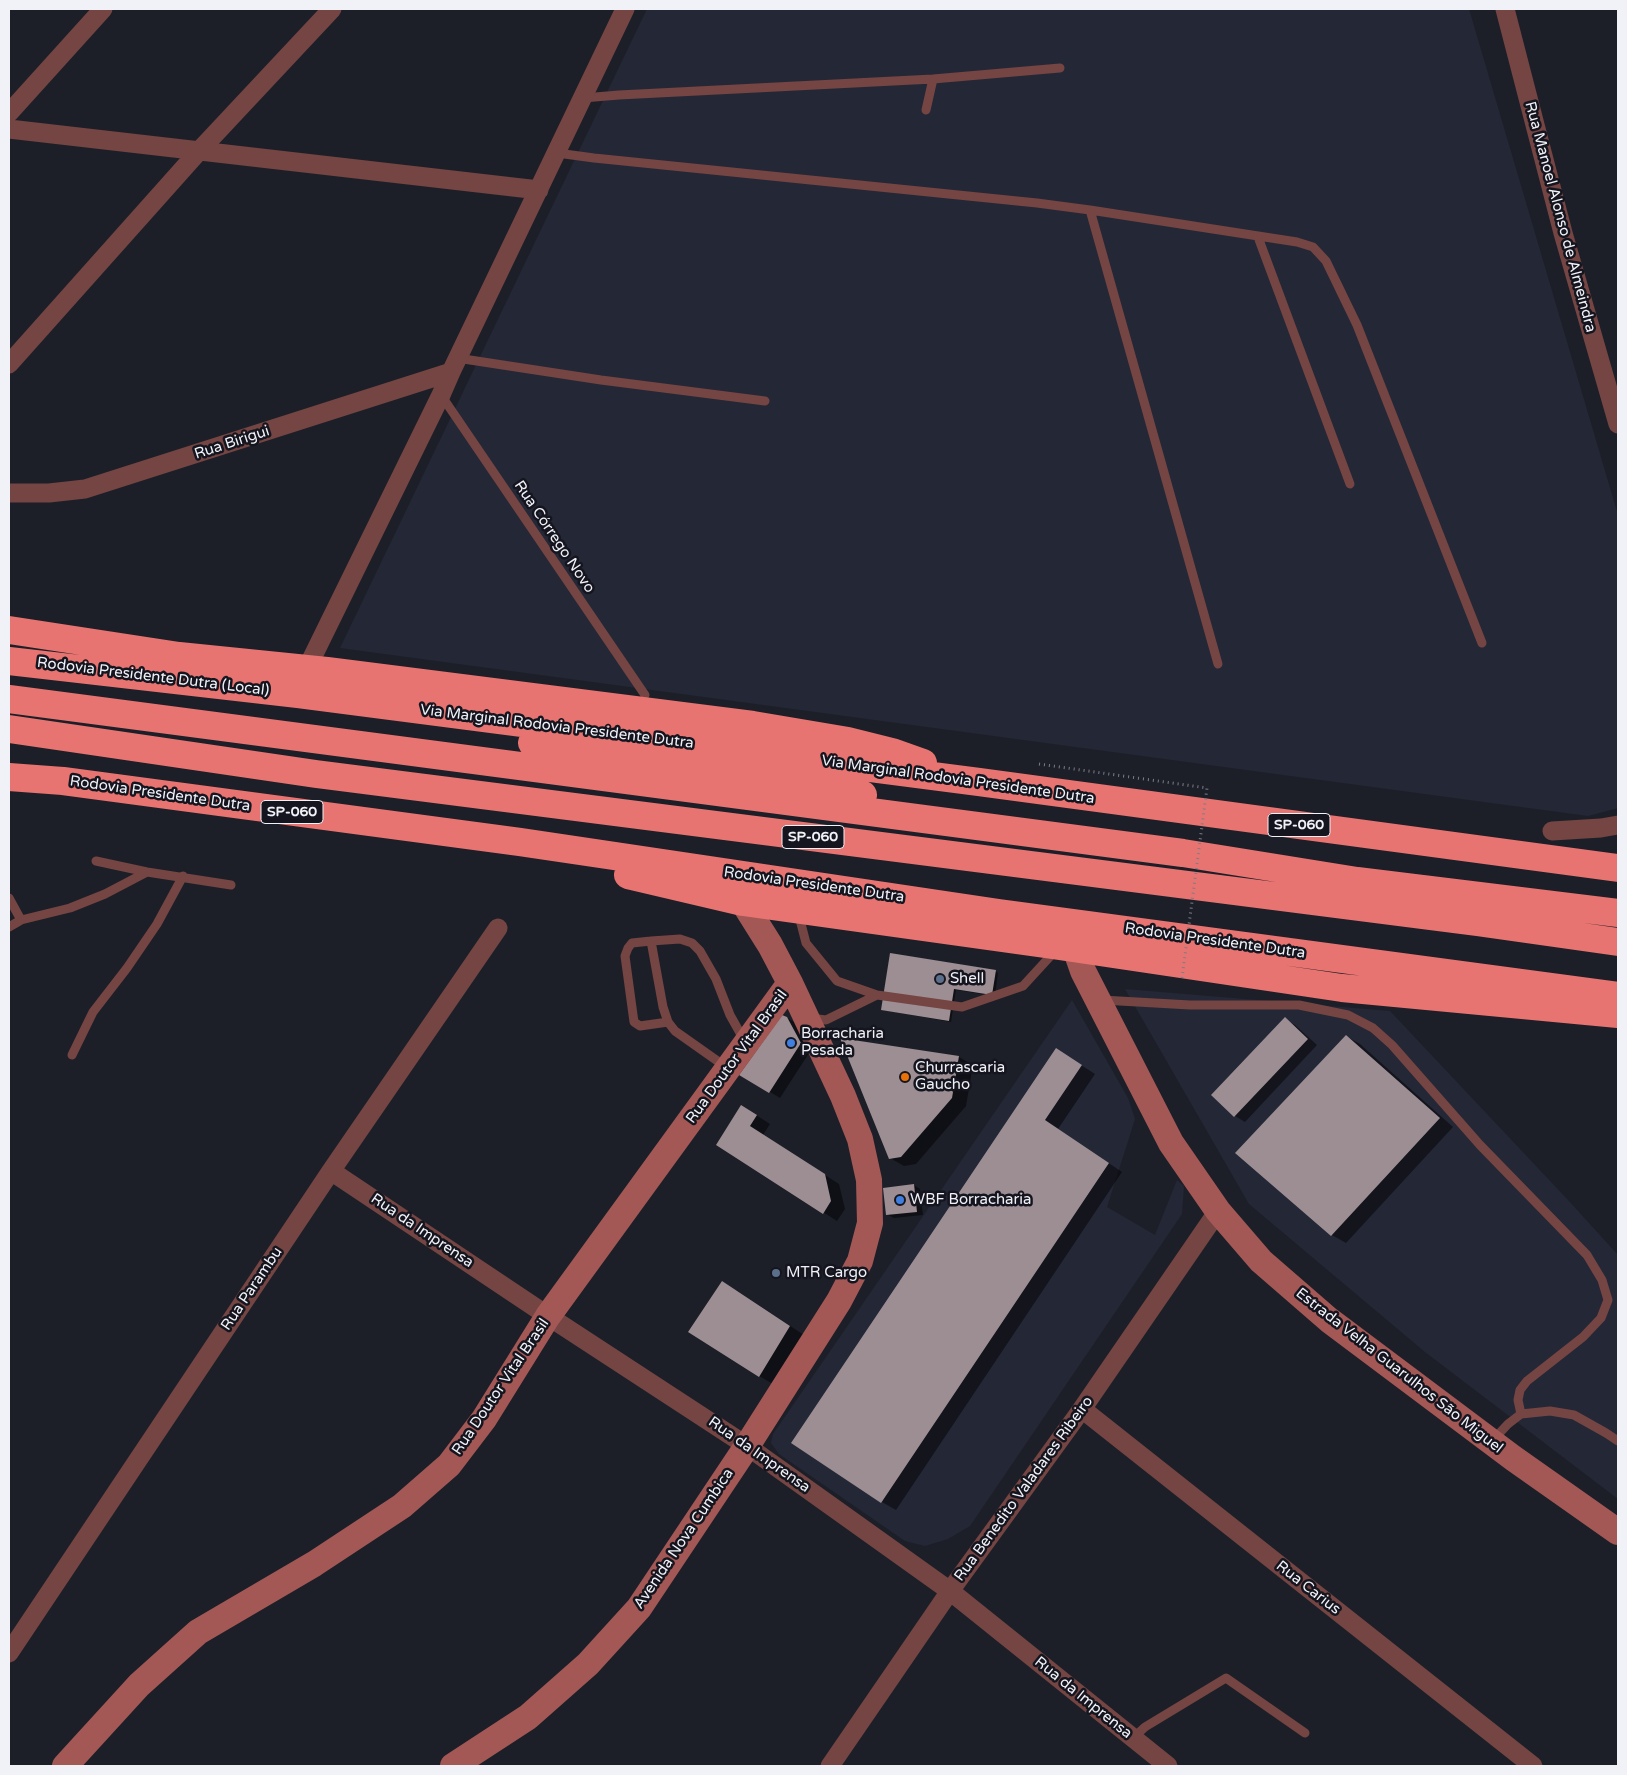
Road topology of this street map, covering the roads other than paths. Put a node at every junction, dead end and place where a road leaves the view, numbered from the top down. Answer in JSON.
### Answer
{"nodes":[{"id":1,"x":102,"y":9,"type":"edge"},
{"id":2,"x":332,"y":9,"type":"edge"},
{"id":3,"x":625,"y":9,"type":"edge"},
{"id":4,"x":1505,"y":9,"type":"edge"},
{"id":5,"x":1060,"y":68,"type":"dead end"},
{"id":6,"x":933,"y":79,"type":"junction"},
{"id":7,"x":583,"y":98,"type":"junction"},
{"id":8,"x":926,"y":110,"type":"dead end"},
{"id":9,"x":9,"y":113,"type":"edge"},
{"id":10,"x":9,"y":129,"type":"edge"},
{"id":11,"x":199,"y":151,"type":"junction"},
{"id":12,"x":557,"y":153,"type":"junction"},
{"id":13,"x":539,"y":190,"type":"junction"},
{"id":14,"x":1090,"y":210,"type":"junction"},
{"id":15,"x":1258,"y":237,"type":"junction"},
{"id":16,"x":9,"y":364,"type":"edge"},
{"id":17,"x":454,"y":365,"type":"junction"},
{"id":18,"x":441,"y":395,"type":"junction"},
{"id":19,"x":765,"y":401,"type":"dead end"},
{"id":20,"x":1618,"y":424,"type":"edge"},
{"id":21,"x":1350,"y":484,"type":"dead end"},
{"id":22,"x":9,"y":493,"type":"edge"},
{"id":23,"x":9,"y":630,"type":"edge"},
{"id":24,"x":1482,"y":643,"type":"dead end"},
{"id":25,"x":9,"y":660,"type":"edge"},
{"id":26,"x":311,"y":660,"type":"dead end"},
{"id":27,"x":1218,"y":664,"type":"dead end"},
{"id":28,"x":298,"y":694,"type":"junction"},
{"id":29,"x":645,"y":695,"type":"dead end"},
{"id":30,"x":9,"y":699,"type":"edge"},
{"id":31,"x":9,"y":729,"type":"edge"},
{"id":32,"x":9,"y":777,"type":"edge"},
{"id":33,"x":63,"y":781,"type":"junction"},
{"id":34,"x":979,"y":782,"type":"junction"},
{"id":35,"x":9,"y":793,"type":"edge"},
{"id":36,"x":1618,"y":825,"type":"edge"},
{"id":37,"x":1552,"y":831,"type":"dead end"},
{"id":38,"x":520,"y":842,"type":"junction"},
{"id":39,"x":1183,"y":853,"type":"junction"},
{"id":40,"x":96,"y":861,"type":"dead end"},
{"id":41,"x":1618,"y":868,"type":"edge"},
{"id":42,"x":147,"y":872,"type":"junction"},
{"id":43,"x":183,"y":876,"type":"junction"},
{"id":44,"x":231,"y":885,"type":"dead end"},
{"id":45,"x":9,"y":898,"type":"edge"},
{"id":46,"x":743,"y":902,"type":"junction"},
{"id":47,"x":791,"y":909,"type":"junction"},
{"id":48,"x":1618,"y":913,"type":"edge"},
{"id":49,"x":21,"y":920,"type":"junction"},
{"id":50,"x":9,"y":927,"type":"edge"},
{"id":51,"x":498,"y":928,"type":"dead end"},
{"id":52,"x":651,"y":941,"type":"junction"},
{"id":53,"x":1618,"y":942,"type":"edge"},
{"id":54,"x":770,"y":945,"type":"junction"},
{"id":55,"x":1067,"y":947,"type":"junction"},
{"id":56,"x":790,"y":984,"type":"junction"},
{"id":57,"x":877,"y":996,"type":"junction"},
{"id":58,"x":1618,"y":996,"type":"edge"},
{"id":59,"x":1098,"y":1000,"type":"junction"},
{"id":60,"x":1618,"y":1014,"type":"edge"},
{"id":61,"x":805,"y":1018,"type":"junction"},
{"id":62,"x":668,"y":1022,"type":"junction"},
{"id":63,"x":746,"y":1045,"type":"junction"},
{"id":64,"x":72,"y":1055,"type":"dead end"},
{"id":65,"x":729,"y":1069,"type":"junction"},
{"id":66,"x":331,"y":1171,"type":"junction"},
{"id":67,"x":1218,"y":1211,"type":"junction"},
{"id":68,"x":548,"y":1316,"type":"junction"},
{"id":69,"x":1082,"y":1409,"type":"junction"},
{"id":70,"x":1521,"y":1414,"type":"junction"},
{"id":71,"x":1618,"y":1441,"type":"edge"},
{"id":72,"x":1491,"y":1442,"type":"junction"},
{"id":73,"x":747,"y":1446,"type":"junction"},
{"id":74,"x":1618,"y":1532,"type":"edge"},
{"id":75,"x":950,"y":1591,"type":"junction"},
{"id":76,"x":9,"y":1654,"type":"edge"},
{"id":77,"x":1305,"y":1733,"type":"dead end"},
{"id":78,"x":1133,"y":1738,"type":"junction"},
{"id":79,"x":65,"y":1766,"type":"edge"},
{"id":80,"x":453,"y":1766,"type":"edge"},
{"id":81,"x":830,"y":1766,"type":"edge"},
{"id":82,"x":1168,"y":1766,"type":"edge"},
{"id":83,"x":1533,"y":1766,"type":"edge"}],
"edges":[{"from":1,"to":9,"type":"street"},
{"from":2,"to":11,"type":"street"},
{"from":3,"to":7,"type":"street"},
{"from":4,"to":20,"type":"street","name":"Rua Manoel Alonso de Almeindra"},
{"from":5,"to":6,"type":"lane"},
{"from":6,"to":7,"type":"lane"},
{"from":6,"to":8,"type":"lane"},
{"from":7,"to":12,"type":"street"},
{"from":10,"to":11,"type":"street"},
{"from":11,"to":13,"type":"street"},
{"from":11,"to":16,"type":"street"},
{"from":12,"to":13,"type":"street"},
{"from":12,"to":14,"type":"lane"},
{"from":13,"to":17,"type":"street"},
{"from":14,"to":15,"type":"lane"},
{"from":14,"to":27,"type":"lane"},
{"from":15,"to":21,"type":"lane"},
{"from":15,"to":24,"type":"lane"},
{"from":17,"to":18,"type":"street"},
{"from":17,"to":19,"type":"lane"},
{"from":17,"to":22,"type":"street","name":"Rua Birigui"},
{"from":18,"to":26,"type":"street"},
{"from":18,"to":29,"type":"lane","name":"Rua Córrego Novo"},
{"from":23,"to":34,"type":"highway"},
{"from":25,"to":28,"type":"highway","name":"Rodovia Presidente Dutra (Local)","number":"SP-060"},
{"from":28,"to":34,"type":"highway","name":"Via Marginal Rodovia Presidente Dutra","number":"SP-060"},
{"from":28,"to":39,"type":"highway"},
{"from":30,"to":39,"type":"highway","number":"SP-060"},
{"from":31,"to":53,"type":"highway","number":"SP-060"},
{"from":32,"to":33,"type":"highway","name":"Rodovia Presidente Dutra","number":"SP-060"},
{"from":33,"to":35,"type":"highway"},
{"from":33,"to":38,"type":"highway","name":"Rodovia Presidente Dutra","number":"SP-060"},
{"from":34,"to":41,"type":"highway","name":"Via Marginal Rodovia Presidente Dutra","number":"SP-060"},
{"from":36,"to":37,"type":"street"},
{"from":38,"to":46,"type":"highway"},
{"from":38,"to":58,"type":"highway","name":"Rodovia Presidente Dutra","number":"SP-060"},
{"from":39,"to":48,"type":"highway","number":"SP-060"},
{"from":40,"to":42,"type":"lane"},
{"from":42,"to":43,"type":"lane"},
{"from":42,"to":49,"type":"lane"},
{"from":43,"to":44,"type":"lane"},
{"from":43,"to":64,"type":"lane"},
{"from":45,"to":49,"type":"lane"},
{"from":46,"to":47,"type":"highway"},
{"from":46,"to":54,"type":"street"},
{"from":47,"to":54,"type":"street"},
{"from":47,"to":55,"type":"highway"},
{"from":47,"to":57,"type":"lane"},
{"from":49,"to":50,"type":"lane"},
{"from":51,"to":66,"type":"street","name":"Rua Parambu"},
{"from":52,"to":62,"type":"lane"},
{"from":52,"to":62,"type":"lane"},
{"from":52,"to":63,"type":"lane"},
{"from":54,"to":56,"type":"street"},
{"from":55,"to":57,"type":"lane"},
{"from":55,"to":59,"type":"street","name":"Estrada Velha Guarulhos São Miguel"},
{"from":55,"to":60,"type":"highway"},
{"from":56,"to":61,"type":"street","name":"Avenida Nova Cumbica"},
{"from":56,"to":63,"type":"street","name":"Rua Doutor Vital Brasil"},
{"from":57,"to":61,"type":"lane"},
{"from":59,"to":67,"type":"street","name":"Estrada Velha Guarulhos São Miguel"},
{"from":59,"to":70,"type":"lane"},
{"from":61,"to":73,"type":"street","name":"Avenida Nova Cumbica"},
{"from":62,"to":65,"type":"lane"},
{"from":63,"to":65,"type":"street","name":"Rua Doutor Vital Brasil"},
{"from":65,"to":68,"type":"street","name":"Rua Doutor Vital Brasil"},
{"from":66,"to":68,"type":"street","name":"Rua da Imprensa"},
{"from":66,"to":76,"type":"street","name":"Rua Parambu"},
{"from":67,"to":69,"type":"street","name":"Rua Benedito Valadares Ribeiro"},
{"from":67,"to":72,"type":"street","name":"Estrada Velha Guarulhos São Miguel"},
{"from":68,"to":73,"type":"street","name":"Rua da Imprensa"},
{"from":68,"to":79,"type":"street","name":"Rua Doutor Vital Brasil"},
{"from":69,"to":75,"type":"street","name":"Rua Benedito Valadares Ribeiro"},
{"from":69,"to":83,"type":"street","name":"Rua Carius"},
{"from":70,"to":71,"type":"lane"},
{"from":70,"to":72,"type":"lane"},
{"from":72,"to":74,"type":"street","name":"Estrada Velha Guarulhos São Miguel"},
{"from":73,"to":75,"type":"street","name":"Rua da Imprensa"},
{"from":73,"to":80,"type":"street","name":"Avenida Nova Cumbica"},
{"from":75,"to":78,"type":"street","name":"Rua da Imprensa"},
{"from":75,"to":81,"type":"street","name":"Rua Benedito Valadares Ribeiro"},
{"from":77,"to":78,"type":"lane"},
{"from":78,"to":82,"type":"street","name":"Rua da Imprensa"}]}
